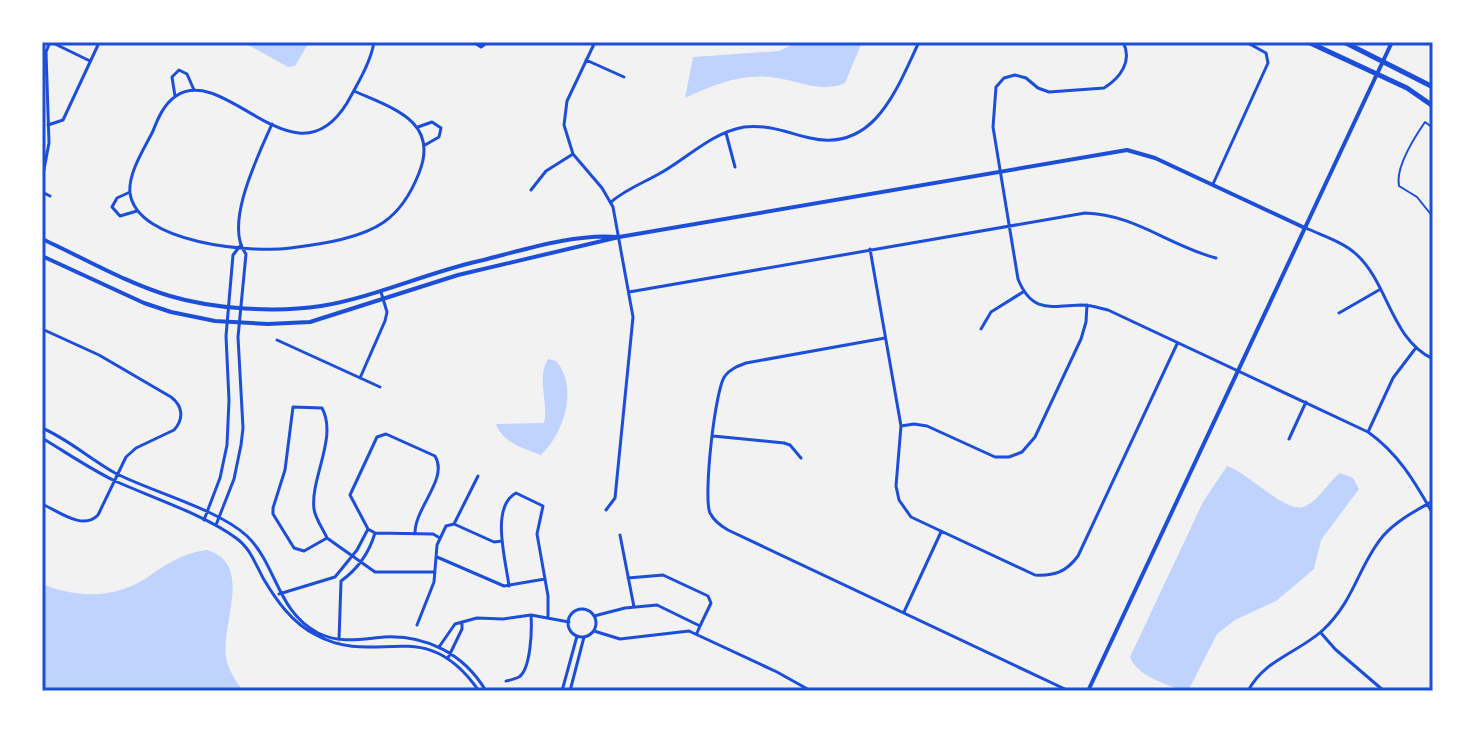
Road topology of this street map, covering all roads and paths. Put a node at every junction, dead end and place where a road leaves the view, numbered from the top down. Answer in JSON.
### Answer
{"nodes":[{"id":1,"x":50,"y":42,"type":"edge"},
{"id":2,"x":374,"y":42,"type":"edge"},
{"id":3,"x":473,"y":42,"type":"edge"},
{"id":4,"x":488,"y":42,"type":"edge"},
{"id":5,"x":595,"y":42,"type":"edge"},
{"id":6,"x":919,"y":42,"type":"edge"},
{"id":7,"x":1123,"y":42,"type":"edge"},
{"id":8,"x":1246,"y":42,"type":"edge"},
{"id":9,"x":1308,"y":42,"type":"edge"},
{"id":10,"x":1344,"y":42,"type":"edge"},
{"id":11,"x":1392,"y":42,"type":"edge"},
{"id":12,"x":98,"y":45,"type":"dead end"},
{"id":13,"x":586,"y":60,"type":"junction"},
{"id":14,"x":90,"y":61,"type":"junction"},
{"id":15,"x":1382,"y":61,"type":"junction"},
{"id":16,"x":1376,"y":73,"type":"junction"},
{"id":17,"x":624,"y":77,"type":"dead end"},
{"id":18,"x":1433,"y":87,"type":"edge"},
{"id":19,"x":194,"y":90,"type":"junction"},
{"id":20,"x":354,"y":91,"type":"junction"},
{"id":21,"x":175,"y":96,"type":"junction"},
{"id":22,"x":1433,"y":106,"type":"edge"},
{"id":23,"x":272,"y":124,"type":"junction"},
{"id":24,"x":48,"y":125,"type":"junction"},
{"id":25,"x":418,"y":127,"type":"junction"},
{"id":26,"x":1433,"y":128,"type":"edge"},
{"id":27,"x":726,"y":133,"type":"junction"},
{"id":28,"x":424,"y":145,"type":"junction"},
{"id":29,"x":573,"y":154,"type":"junction"},
{"id":30,"x":735,"y":167,"type":"dead end"},
{"id":31,"x":1000,"y":170,"type":"junction"},
{"id":32,"x":42,"y":180,"type":"edge"},
{"id":33,"x":1213,"y":184,"type":"junction"},
{"id":34,"x":531,"y":190,"type":"dead end"},
{"id":35,"x":42,"y":192,"type":"edge"},
{"id":36,"x":130,"y":192,"type":"junction"},
{"id":37,"x":50,"y":196,"type":"dead end"},
{"id":38,"x":611,"y":202,"type":"junction"},
{"id":39,"x":137,"y":211,"type":"junction"},
{"id":40,"x":1433,"y":217,"type":"edge"},
{"id":41,"x":1009,"y":225,"type":"junction"},
{"id":42,"x":1305,"y":228,"type":"junction"},
{"id":43,"x":619,"y":237,"type":"junction"},
{"id":44,"x":42,"y":239,"type":"edge"},
{"id":45,"x":240,"y":246,"type":"junction"},
{"id":46,"x":870,"y":249,"type":"junction"},
{"id":47,"x":42,"y":256,"type":"edge"},
{"id":48,"x":1216,"y":258,"type":"dead end"},
{"id":49,"x":381,"y":289,"type":"junction"},
{"id":50,"x":1379,"y":290,"type":"junction"},
{"id":51,"x":629,"y":292,"type":"junction"},
{"id":52,"x":1023,"y":292,"type":"junction"},
{"id":53,"x":383,"y":299,"type":"junction"},
{"id":54,"x":228,"y":305,"type":"junction"},
{"id":55,"x":1087,"y":305,"type":"junction"},
{"id":56,"x":242,"y":307,"type":"junction"},
{"id":57,"x":1339,"y":313,"type":"dead end"},
{"id":58,"x":227,"y":321,"type":"junction"},
{"id":59,"x":239,"y":322,"type":"junction"},
{"id":60,"x":42,"y":329,"type":"edge"},
{"id":61,"x":981,"y":329,"type":"dead end"},
{"id":62,"x":885,"y":338,"type":"junction"},
{"id":63,"x":277,"y":340,"type":"dead end"},
{"id":64,"x":1178,"y":343,"type":"junction"},
{"id":65,"x":1416,"y":348,"type":"junction"},
{"id":66,"x":1433,"y":359,"type":"edge"},
{"id":67,"x":1238,"y":370,"type":"junction"},
{"id":68,"x":360,"y":378,"type":"junction"},
{"id":69,"x":380,"y":387,"type":"dead end"},
{"id":70,"x":1306,"y":402,"type":"junction"},
{"id":71,"x":901,"y":426,"type":"junction"},
{"id":72,"x":42,"y":428,"type":"edge"},
{"id":73,"x":1368,"y":432,"type":"junction"},
{"id":74,"x":713,"y":436,"type":"junction"},
{"id":75,"x":42,"y":438,"type":"edge"},
{"id":76,"x":1289,"y":439,"type":"dead end"},
{"id":77,"x":801,"y":458,"type":"dead end"},
{"id":78,"x":117,"y":474,"type":"junction"},
{"id":79,"x":478,"y":476,"type":"dead end"},
{"id":80,"x":113,"y":480,"type":"junction"},
{"id":81,"x":1433,"y":501,"type":"edge"},
{"id":82,"x":42,"y":504,"type":"edge"},
{"id":83,"x":1427,"y":504,"type":"junction"},
{"id":84,"x":606,"y":510,"type":"dead end"},
{"id":85,"x":207,"y":513,"type":"junction"},
{"id":86,"x":1433,"y":514,"type":"edge"},
{"id":87,"x":218,"y":518,"type":"junction"},
{"id":88,"x":204,"y":520,"type":"junction"},
{"id":89,"x":454,"y":524,"type":"junction"},
{"id":90,"x":216,"y":525,"type":"junction"},
{"id":91,"x":368,"y":529,"type":"junction"},
{"id":92,"x":941,"y":532,"type":"junction"},
{"id":93,"x":375,"y":533,"type":"junction"},
{"id":94,"x":415,"y":534,"type":"junction"},
{"id":95,"x":620,"y":535,"type":"dead end"},
{"id":96,"x":327,"y":538,"type":"junction"},
{"id":97,"x":440,"y":538,"type":"junction"},
{"id":98,"x":503,"y":540,"type":"junction"},
{"id":99,"x":256,"y":547,"type":"junction"},
{"id":100,"x":249,"y":550,"type":"junction"},
{"id":101,"x":352,"y":556,"type":"junction"},
{"id":102,"x":437,"y":557,"type":"junction"},
{"id":103,"x":361,"y":562,"type":"junction"},
{"id":104,"x":435,"y":572,"type":"junction"},
{"id":105,"x":335,"y":577,"type":"junction"},
{"id":106,"x":628,"y":578,"type":"junction"},
{"id":107,"x":545,"y":579,"type":"junction"},
{"id":108,"x":341,"y":581,"type":"junction"},
{"id":109,"x":509,"y":586,"type":"junction"},
{"id":110,"x":278,"y":594,"type":"junction"},
{"id":111,"x":634,"y":607,"type":"junction"},
{"id":112,"x":903,"y":613,"type":"junction"},
{"id":113,"x":531,"y":615,"type":"junction"},
{"id":114,"x":594,"y":616,"type":"junction"},
{"id":115,"x":548,"y":617,"type":"junction"},
{"id":116,"x":569,"y":622,"type":"junction"},
{"id":117,"x":462,"y":623,"type":"junction"},
{"id":118,"x":417,"y":625,"type":"dead end"},
{"id":119,"x":700,"y":626,"type":"junction"},
{"id":120,"x":594,"y":631,"type":"junction"},
{"id":121,"x":1321,"y":633,"type":"junction"},
{"id":122,"x":696,"y":635,"type":"junction"},
{"id":123,"x":577,"y":636,"type":"junction"},
{"id":124,"x":393,"y":637,"type":"junction"},
{"id":125,"x":584,"y":637,"type":"junction"},
{"id":126,"x":339,"y":641,"type":"junction"},
{"id":127,"x":394,"y":644,"type":"junction"},
{"id":128,"x":439,"y":647,"type":"junction"},
{"id":129,"x":436,"y":652,"type":"junction"},
{"id":130,"x":451,"y":653,"type":"junction"},
{"id":131,"x":448,"y":658,"type":"junction"},
{"id":132,"x":506,"y":681,"type":"dead end"},
{"id":133,"x":485,"y":689,"type":"edge"},
{"id":134,"x":1068,"y":690,"type":"edge"},
{"id":135,"x":478,"y":691,"type":"edge"},
{"id":136,"x":562,"y":691,"type":"edge"},
{"id":137,"x":570,"y":691,"type":"edge"},
{"id":138,"x":811,"y":691,"type":"edge"},
{"id":139,"x":1088,"y":691,"type":"edge"},
{"id":140,"x":1248,"y":691,"type":"edge"},
{"id":141,"x":1384,"y":691,"type":"edge"}],
"edges":[{"from":1,"to":14,"type":"street"},
{"from":1,"to":24,"type":"street"},
{"from":2,"to":20,"type":"street"},
{"from":3,"to":4,"type":"street"},
{"from":5,"to":13,"type":"street"},
{"from":6,"to":27,"type":"street"},
{"from":7,"to":31,"type":"street"},
{"from":8,"to":33,"type":"street"},
{"from":9,"to":16,"type":"highway"},
{"from":10,"to":15,"type":"highway"},
{"from":11,"to":15,"type":"street"},
{"from":12,"to":14,"type":"street"},
{"from":13,"to":17,"type":"street"},
{"from":13,"to":29,"type":"street"},
{"from":14,"to":24,"type":"street"},
{"from":15,"to":16,"type":"street"},
{"from":15,"to":18,"type":"highway"},
{"from":16,"to":22,"type":"highway"},
{"from":16,"to":42,"type":"street"},
{"from":19,"to":21,"type":"street"},
{"from":19,"to":21,"type":"street"},
{"from":19,"to":23,"type":"street"},
{"from":20,"to":23,"type":"street"},
{"from":20,"to":25,"type":"street"},
{"from":21,"to":36,"type":"street"},
{"from":23,"to":45,"type":"street"},
{"from":24,"to":32,"type":"street"},
{"from":25,"to":28,"type":"street"},
{"from":25,"to":28,"type":"street"},
{"from":26,"to":40,"type":"lane"},
{"from":27,"to":30,"type":"street"},
{"from":27,"to":38,"type":"street"},
{"from":28,"to":45,"type":"street"},
{"from":29,"to":34,"type":"street"},
{"from":29,"to":38,"type":"street"},
{"from":31,"to":33,"type":"street"},
{"from":31,"to":41,"type":"street"},
{"from":31,"to":43,"type":"street"},
{"from":33,"to":42,"type":"street"},
{"from":35,"to":37,"type":"street"},
{"from":36,"to":39,"type":"street"},
{"from":36,"to":39,"type":"street"},
{"from":38,"to":43,"type":"street"},
{"from":39,"to":45,"type":"street"},
{"from":41,"to":46,"type":"street"},
{"from":41,"to":48,"type":"street"},
{"from":41,"to":52,"type":"street"},
{"from":42,"to":50,"type":"street"},
{"from":42,"to":67,"type":"street"},
{"from":43,"to":49,"type":"street"},
{"from":43,"to":51,"type":"street"},
{"from":43,"to":53,"type":"street"},
{"from":44,"to":54,"type":"street"},
{"from":45,"to":54,"type":"street"},
{"from":45,"to":56,"type":"street"},
{"from":46,"to":51,"type":"street"},
{"from":46,"to":62,"type":"street"},
{"from":47,"to":58,"type":"street"},
{"from":49,"to":53,"type":"street"},
{"from":49,"to":56,"type":"street"},
{"from":50,"to":57,"type":"street"},
{"from":50,"to":65,"type":"street"},
{"from":51,"to":84,"type":"street"},
{"from":52,"to":55,"type":"street"},
{"from":52,"to":61,"type":"street"},
{"from":53,"to":59,"type":"street"},
{"from":53,"to":68,"type":"street"},
{"from":54,"to":56,"type":"street"},
{"from":54,"to":58,"type":"street"},
{"from":55,"to":64,"type":"street"},
{"from":55,"to":71,"type":"street"},
{"from":56,"to":59,"type":"street"},
{"from":58,"to":59,"type":"street"},
{"from":58,"to":85,"type":"street"},
{"from":59,"to":87,"type":"street"},
{"from":60,"to":78,"type":"street"},
{"from":62,"to":71,"type":"street"},
{"from":62,"to":74,"type":"street"},
{"from":63,"to":68,"type":"street"},
{"from":64,"to":67,"type":"street"},
{"from":64,"to":92,"type":"street"},
{"from":65,"to":66,"type":"street"},
{"from":65,"to":73,"type":"street"},
{"from":67,"to":70,"type":"street"},
{"from":67,"to":139,"type":"street"},
{"from":68,"to":69,"type":"street"},
{"from":70,"to":73,"type":"street"},
{"from":70,"to":76,"type":"street"},
{"from":71,"to":92,"type":"street"},
{"from":72,"to":78,"type":"street"},
{"from":73,"to":83,"type":"street"},
{"from":74,"to":77,"type":"street"},
{"from":74,"to":112,"type":"street"},
{"from":75,"to":80,"type":"street"},
{"from":78,"to":80,"type":"street"},
{"from":78,"to":85,"type":"street"},
{"from":79,"to":89,"type":"street"},
{"from":80,"to":82,"type":"street"},
{"from":80,"to":88,"type":"street"},
{"from":81,"to":83,"type":"street"},
{"from":83,"to":86,"type":"street"},
{"from":83,"to":121,"type":"street"},
{"from":85,"to":87,"type":"street"},
{"from":85,"to":88,"type":"street"},
{"from":87,"to":90,"type":"street"},
{"from":87,"to":99,"type":"street"},
{"from":88,"to":90,"type":"street"},
{"from":89,"to":97,"type":"street"},
{"from":89,"to":98,"type":"street"},
{"from":90,"to":100,"type":"street"},
{"from":91,"to":93,"type":"street"},
{"from":91,"to":94,"type":"street"},
{"from":91,"to":101,"type":"street"},
{"from":92,"to":112,"type":"street"},
{"from":93,"to":94,"type":"street"},
{"from":93,"to":103,"type":"street"},
{"from":94,"to":97,"type":"street"},
{"from":95,"to":106,"type":"street"},
{"from":96,"to":96,"type":"street"},
{"from":96,"to":101,"type":"street"},
{"from":97,"to":102,"type":"street"},
{"from":98,"to":107,"type":"street"},
{"from":98,"to":109,"type":"street"},
{"from":99,"to":100,"type":"street"},
{"from":99,"to":110,"type":"street"},
{"from":100,"to":110,"type":"street"},
{"from":101,"to":103,"type":"street"},
{"from":101,"to":105,"type":"street"},
{"from":102,"to":104,"type":"street"},
{"from":102,"to":109,"type":"street"},
{"from":103,"to":104,"type":"street"},
{"from":103,"to":108,"type":"street"},
{"from":104,"to":118,"type":"street"},
{"from":105,"to":108,"type":"street"},
{"from":105,"to":110,"type":"street"},
{"from":106,"to":111,"type":"street"},
{"from":106,"to":119,"type":"street"},
{"from":107,"to":109,"type":"street"},
{"from":107,"to":115,"type":"street"},
{"from":108,"to":126,"type":"street"},
{"from":110,"to":126,"type":"street"},
{"from":111,"to":114,"type":"street"},
{"from":111,"to":119,"type":"street"},
{"from":112,"to":134,"type":"street"},
{"from":113,"to":115,"type":"street"},
{"from":113,"to":117,"type":"street"},
{"from":113,"to":132,"type":"street"},
{"from":114,"to":116,"type":"street"},
{"from":114,"to":120,"type":"street"},
{"from":115,"to":116,"type":"street"},
{"from":116,"to":123,"type":"street"},
{"from":117,"to":128,"type":"street"},
{"from":117,"to":130,"type":"street"},
{"from":119,"to":122,"type":"street"},
{"from":120,"to":122,"type":"street"},
{"from":120,"to":125,"type":"street"},
{"from":121,"to":140,"type":"street"},
{"from":121,"to":141,"type":"street"},
{"from":122,"to":138,"type":"street"},
{"from":123,"to":125,"type":"street"},
{"from":123,"to":136,"type":"street"},
{"from":124,"to":126,"type":"street"},
{"from":124,"to":127,"type":"street"},
{"from":124,"to":128,"type":"street"},
{"from":125,"to":137,"type":"street"},
{"from":126,"to":127,"type":"street"},
{"from":127,"to":129,"type":"street"},
{"from":128,"to":129,"type":"street"},
{"from":128,"to":130,"type":"street"},
{"from":129,"to":131,"type":"street"},
{"from":130,"to":131,"type":"street"},
{"from":130,"to":133,"type":"street"},
{"from":131,"to":135,"type":"street"},
{"from":133,"to":135,"type":"street"}]}
